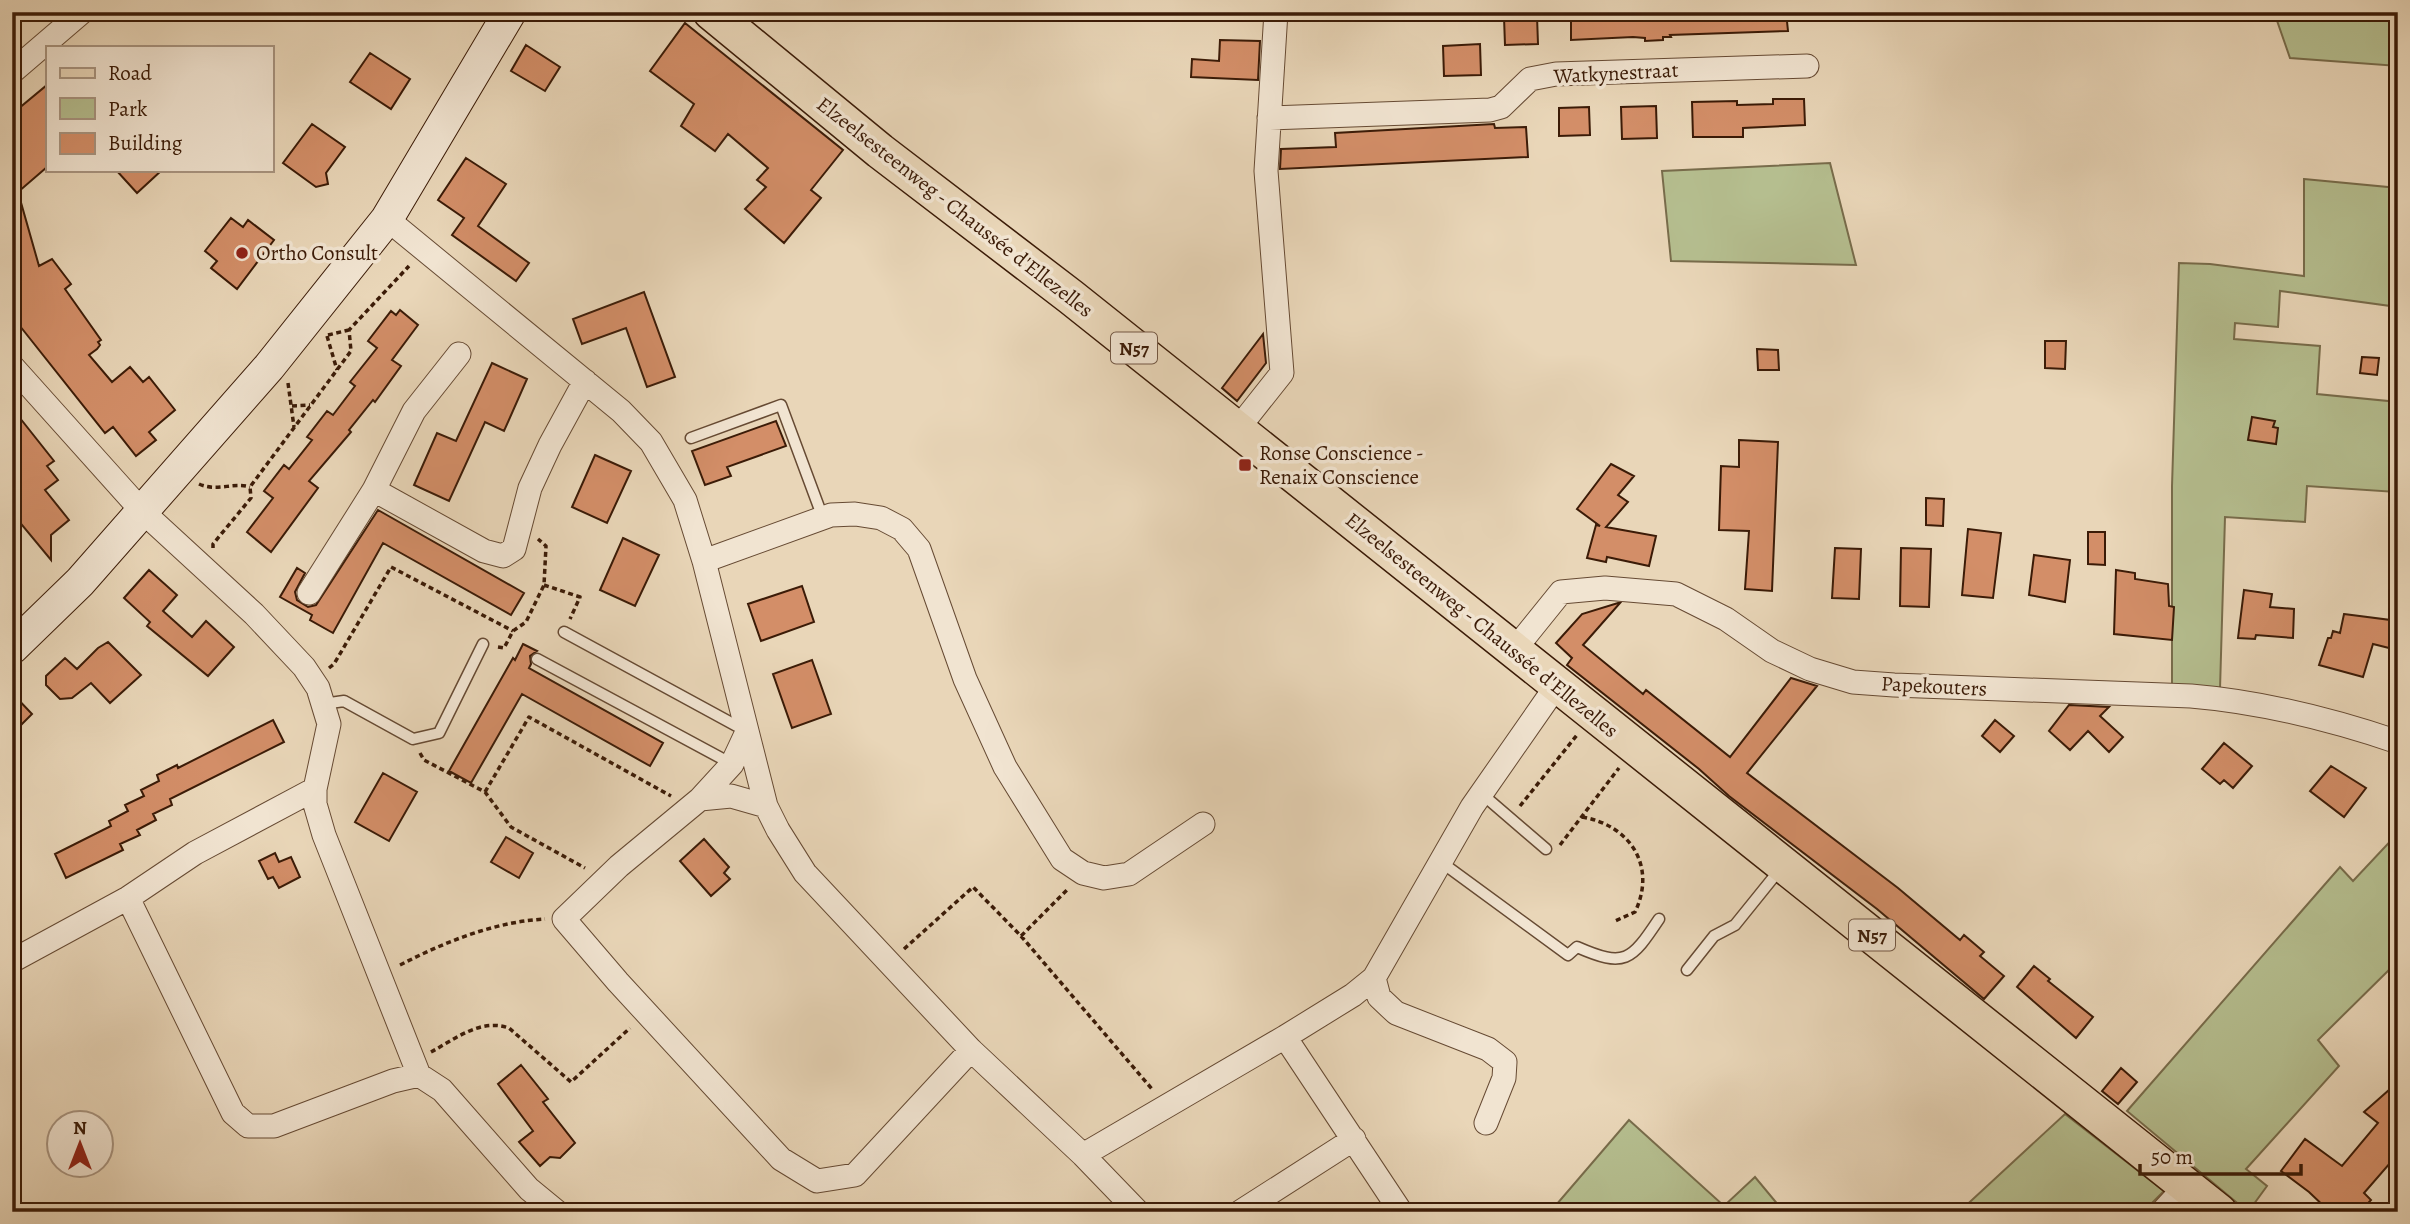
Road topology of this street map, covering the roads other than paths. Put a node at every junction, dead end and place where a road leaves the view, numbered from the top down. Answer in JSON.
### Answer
{"nodes":[{"id":1,"x":82,"y":12,"type":"edge"},
{"id":2,"x":510,"y":12,"type":"edge"},
{"id":3,"x":711,"y":12,"type":"edge"},
{"id":4,"x":1276,"y":12,"type":"edge"},
{"id":5,"x":1807,"y":66,"type":"dead end"},
{"id":6,"x":12,"y":72,"type":"edge"},
{"id":7,"x":1269,"y":118,"type":"junction"},
{"id":8,"x":387,"y":219,"type":"junction"},
{"id":9,"x":459,"y":354,"type":"dead end"},
{"id":10,"x":12,"y":366,"type":"edge"},
{"id":11,"x":585,"y":381,"type":"junction"},
{"id":12,"x":1236,"y":431,"type":"junction"},
{"id":13,"x":691,"y":438,"type":"dead end"},
{"id":14,"x":374,"y":490,"type":"junction"},
{"id":15,"x":142,"y":511,"type":"junction"},
{"id":16,"x":823,"y":518,"type":"junction"},
{"id":17,"x":704,"y":561,"type":"junction"},
{"id":18,"x":309,"y":593,"type":"dead end"},
{"id":19,"x":564,"y":632,"type":"road end"},
{"id":20,"x":483,"y":644,"type":"road end"},
{"id":21,"x":12,"y":648,"type":"edge"},
{"id":22,"x":1515,"y":649,"type":"junction"},
{"id":23,"x":537,"y":659,"type":"dead end"},
{"id":24,"x":1557,"y":685,"type":"junction"},
{"id":25,"x":323,"y":704,"type":"junction"},
{"id":26,"x":747,"y":732,"type":"junction"},
{"id":27,"x":2398,"y":742,"type":"edge"},
{"id":28,"x":732,"y":764,"type":"junction"},
{"id":29,"x":315,"y":789,"type":"junction"},
{"id":30,"x":1482,"y":794,"type":"junction"},
{"id":31,"x":695,"y":803,"type":"junction"},
{"id":32,"x":766,"y":806,"type":"junction"},
{"id":33,"x":1203,"y":824,"type":"dead end"},
{"id":34,"x":1546,"y":849,"type":"road end"},
{"id":35,"x":1441,"y":862,"type":"junction"},
{"id":36,"x":1784,"y":865,"type":"junction"},
{"id":37,"x":128,"y":898,"type":"junction"},
{"id":38,"x":1659,"y":919,"type":"dead end"},
{"id":39,"x":12,"y":961,"type":"edge"},
{"id":40,"x":1687,"y":970,"type":"dead end"},
{"id":41,"x":1374,"y":978,"type":"junction"},
{"id":42,"x":1285,"y":1037,"type":"junction"},
{"id":43,"x":971,"y":1050,"type":"junction"},
{"id":44,"x":416,"y":1068,"type":"junction"},
{"id":45,"x":1486,"y":1123,"type":"dead end"},
{"id":46,"x":1354,"y":1139,"type":"junction"},
{"id":47,"x":1083,"y":1155,"type":"junction"},
{"id":48,"x":2186,"y":1186,"type":"junction"},
{"id":49,"x":557,"y":1212,"type":"edge"},
{"id":50,"x":1138,"y":1212,"type":"edge"},
{"id":51,"x":1240,"y":1212,"type":"edge"},
{"id":52,"x":1401,"y":1212,"type":"edge"},
{"id":53,"x":2162,"y":1212,"type":"edge"},
{"id":54,"x":2219,"y":1212,"type":"edge"}],
"edges":[{"from":1,"to":6,"type":"street"},
{"from":2,"to":8,"type":"street"},
{"from":3,"to":12,"type":"main road","name":"Elzeelsesteenweg - Chaussée d'Ellezelles","number":"N57"},
{"from":4,"to":7,"type":"street"},
{"from":5,"to":7,"type":"street","name":"Watkynestraat"},
{"from":7,"to":12,"type":"street"},
{"from":8,"to":11,"type":"street"},
{"from":8,"to":15,"type":"street"},
{"from":9,"to":14,"type":"street"},
{"from":10,"to":15,"type":"street"},
{"from":11,"to":14,"type":"street"},
{"from":11,"to":17,"type":"street"},
{"from":12,"to":22,"type":"main road","name":"Elzeelsesteenweg - Chaussée d'Ellezelles","number":"N57"},
{"from":13,"to":16,"type":"lane"},
{"from":14,"to":18,"type":"street"},
{"from":15,"to":21,"type":"street"},
{"from":15,"to":25,"type":"street"},
{"from":16,"to":17,"type":"street"},
{"from":16,"to":33,"type":"street"},
{"from":17,"to":26,"type":"street"},
{"from":19,"to":26,"type":"lane"},
{"from":20,"to":25,"type":"lane"},
{"from":22,"to":24,"type":"main road","name":"Elzeelsesteenweg - Chaussée d'Ellezelles","number":"N57"},
{"from":22,"to":27,"type":"street","name":"Papekouters"},
{"from":23,"to":28,"type":"lane"},
{"from":24,"to":30,"type":"street"},
{"from":24,"to":36,"type":"main road","name":"Elzeelsesteenweg - Chaussée d'Ellezelles","number":"N57"},
{"from":25,"to":29,"type":"street"},
{"from":26,"to":28,"type":"street"},
{"from":26,"to":32,"type":"street"},
{"from":28,"to":31,"type":"street"},
{"from":29,"to":37,"type":"street"},
{"from":29,"to":44,"type":"street"},
{"from":30,"to":34,"type":"lane"},
{"from":30,"to":35,"type":"street"},
{"from":31,"to":32,"type":"street"},
{"from":31,"to":43,"type":"street"},
{"from":32,"to":43,"type":"street"},
{"from":35,"to":38,"type":"lane"},
{"from":35,"to":41,"type":"street"},
{"from":36,"to":40,"type":"lane"},
{"from":36,"to":48,"type":"main road","name":"Elzeelsesteenweg - Chaussée d'Ellezelles","number":"N57"},
{"from":37,"to":39,"type":"street"},
{"from":37,"to":44,"type":"street"},
{"from":41,"to":42,"type":"street"},
{"from":41,"to":45,"type":"street"},
{"from":42,"to":46,"type":"street"},
{"from":42,"to":47,"type":"street"},
{"from":43,"to":47,"type":"street"},
{"from":44,"to":49,"type":"street"},
{"from":46,"to":51,"type":"street"},
{"from":46,"to":52,"type":"street"},
{"from":47,"to":50,"type":"street"},
{"from":48,"to":53,"type":"street"},
{"from":48,"to":54,"type":"main road","name":"Elzeelsesteenweg - Chaussée d'Ellezelles","number":"N57"}]}
